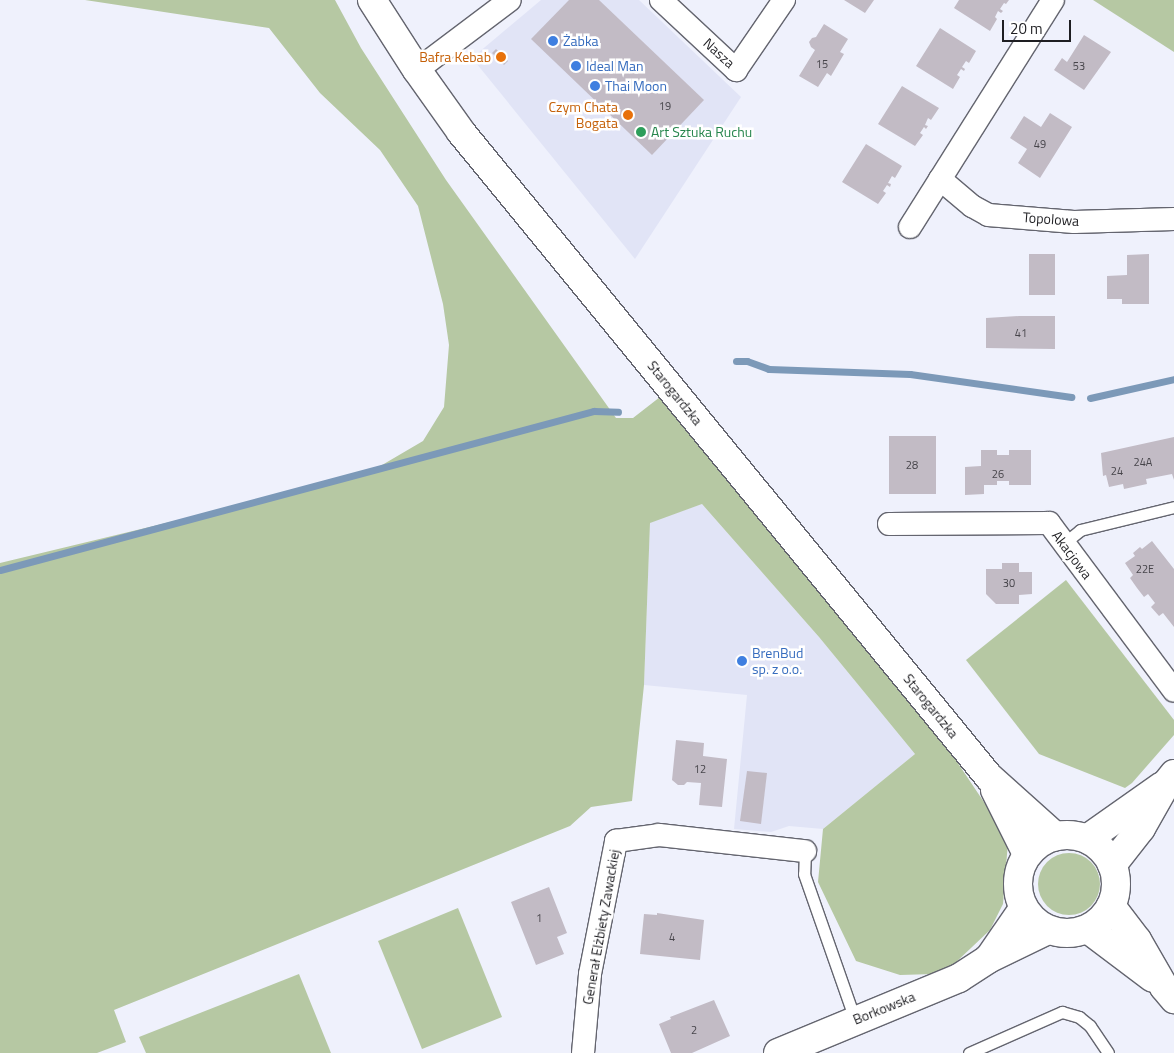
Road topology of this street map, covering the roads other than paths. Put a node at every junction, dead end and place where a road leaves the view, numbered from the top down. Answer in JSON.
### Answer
{"nodes":[{"id":1,"x":372,"y":0,"type":"edge"},
{"id":2,"x":510,"y":0,"type":"edge"},
{"id":3,"x":661,"y":0,"type":"edge"},
{"id":4,"x":784,"y":0,"type":"edge"},
{"id":5,"x":1053,"y":0,"type":"edge"},
{"id":6,"x":417,"y":70,"type":"junction"},
{"id":7,"x":940,"y":179,"type":"junction"},
{"id":8,"x":1174,"y":219,"type":"edge"},
{"id":9,"x":910,"y":227,"type":"dead end"},
{"id":10,"x":1174,"y":507,"type":"edge"},
{"id":11,"x":889,"y":524,"type":"dead end"},
{"id":12,"x":1064,"y":544,"type":"junction"},
{"id":13,"x":1174,"y":691,"type":"edge"},
{"id":14,"x":989,"y":777,"type":"junction"},
{"id":15,"x":1170,"y":779,"type":"edge"},
{"id":16,"x":1055,"y":836,"type":"junction"},
{"id":17,"x":1087,"y":839,"type":"junction"},
{"id":18,"x":805,"y":851,"type":"joint"},
{"id":19,"x":1027,"y":854,"type":"junction"},
{"id":20,"x":1112,"y":865,"type":"junction"},
{"id":21,"x":1111,"y":906,"type":"junction"},
{"id":22,"x":1023,"y":909,"type":"junction"},
{"id":23,"x":1088,"y":929,"type":"junction"},
{"id":24,"x":1048,"y":930,"type":"junction"},
{"id":25,"x":988,"y":959,"type":"junction"},
{"id":26,"x":1169,"y":993,"type":"edge"},
{"id":27,"x":855,"y":1020,"type":"junction"},
{"id":28,"x":582,"y":1053,"type":"edge"},
{"id":29,"x":778,"y":1053,"type":"edge"},
{"id":30,"x":969,"y":1053,"type":"edge"},
{"id":31,"x":1108,"y":1053,"type":"edge"}],
"edges":[{"from":1,"to":6,"type":"main road","name":"Starogardzka"},
{"from":2,"to":6,"type":"street"},
{"from":3,"to":4,"type":"street","name":"Nasza"},
{"from":5,"to":7,"type":"street"},
{"from":6,"to":14,"type":"main road","name":"Starogardzka"},
{"from":7,"to":8,"type":"street","name":"Topolowa"},
{"from":7,"to":9,"type":"street"},
{"from":10,"to":12,"type":"lane"},
{"from":11,"to":12,"type":"street","name":"Akacjowa"},
{"from":12,"to":13,"type":"street","name":"Akacjowa"},
{"from":14,"to":16,"type":"main road","name":"Starogardzka"},
{"from":14,"to":19,"type":"main road","name":"Starogardzka"},
{"from":15,"to":17,"type":"main road"},
{"from":15,"to":20,"type":"main road"},
{"from":16,"to":17,"type":"main road"},
{"from":16,"to":19,"type":"main road"},
{"from":17,"to":20,"type":"main road"},
{"from":18,"to":27,"type":"lane"},
{"from":18,"to":28,"type":"street","name":"Generał Elżbiety Zawackiej"},
{"from":19,"to":22,"type":"main road"},
{"from":20,"to":21,"type":"main road"},
{"from":21,"to":23,"type":"main road"},
{"from":21,"to":26,"type":"main road"},
{"from":22,"to":24,"type":"main road"},
{"from":22,"to":25,"type":"main road","name":"Borkowska"},
{"from":23,"to":24,"type":"main road"},
{"from":23,"to":26,"type":"main road"},
{"from":24,"to":25,"type":"main road","name":"Borkowska"},
{"from":25,"to":27,"type":"main road","name":"Borkowska"},
{"from":27,"to":29,"type":"main road","name":"Borkowska"},
{"from":30,"to":31,"type":"lane"}]}
